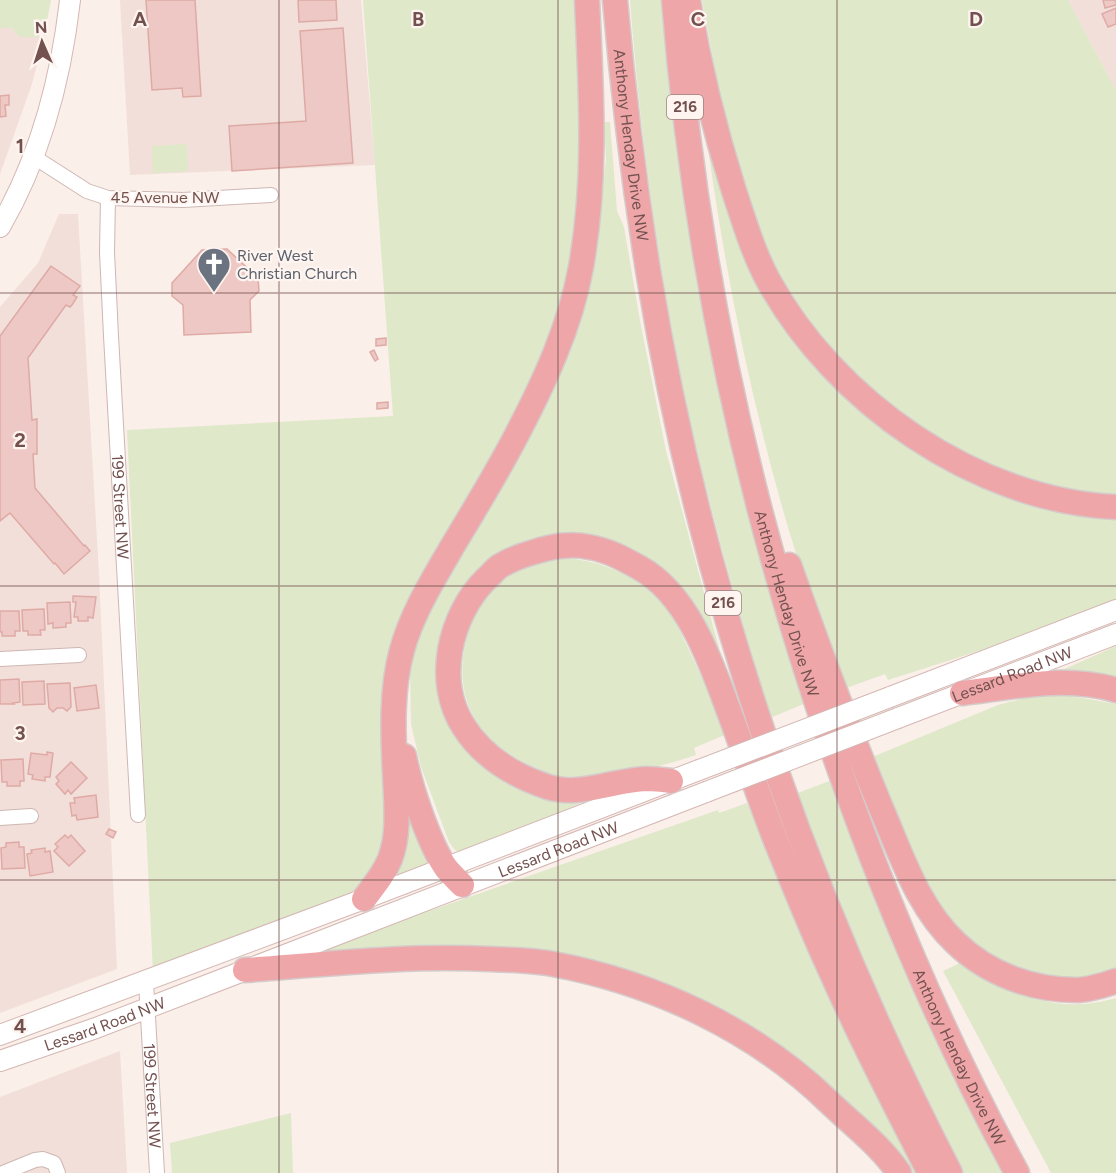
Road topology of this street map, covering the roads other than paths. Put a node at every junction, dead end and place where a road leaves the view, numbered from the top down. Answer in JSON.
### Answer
{"nodes":[{"id":1,"x":70,"y":0,"type":"edge"},
{"id":2,"x":587,"y":0,"type":"edge"},
{"id":3,"x":615,"y":0,"type":"edge"},
{"id":4,"x":674,"y":0,"type":"edge"},
{"id":5,"x":688,"y":0,"type":"edge"},
{"id":6,"x":34,"y":157,"type":"junction"},
{"id":7,"x":272,"y":195,"type":"dead end"},
{"id":8,"x":108,"y":198,"type":"junction"},
{"id":9,"x":0,"y":227,"type":"edge"},
{"id":10,"x":716,"y":318,"type":"junction"},
{"id":11,"x":1116,"y":507,"type":"edge"},
{"id":12,"x":1116,"y":610,"type":"edge"},
{"id":13,"x":1116,"y":634,"type":"edge"},
{"id":14,"x":79,"y":655,"type":"dead end"},
{"id":15,"x":0,"y":659,"type":"edge"},
{"id":16,"x":1116,"y":690,"type":"edge"},
{"id":17,"x":962,"y":693,"type":"junction"},
{"id":18,"x":395,"y":707,"type":"junction"},
{"id":19,"x":671,"y":781,"type":"junction"},
{"id":20,"x":138,"y":815,"type":"dead end"},
{"id":21,"x":30,"y":816,"type":"dead end"},
{"id":22,"x":0,"y":818,"type":"edge"},
{"id":23,"x":446,"y":868,"type":"junction"},
{"id":24,"x":462,"y":885,"type":"junction"},
{"id":25,"x":364,"y":899,"type":"junction"},
{"id":26,"x":245,"y":970,"type":"junction"},
{"id":27,"x":1116,"y":981,"type":"edge"},
{"id":28,"x":146,"y":982,"type":"junction"},
{"id":29,"x":148,"y":1008,"type":"junction"},
{"id":30,"x":0,"y":1035,"type":"edge"},
{"id":31,"x":0,"y":1061,"type":"edge"},
{"id":32,"x":3,"y":1173,"type":"edge"},
{"id":33,"x":58,"y":1173,"type":"edge"},
{"id":34,"x":157,"y":1173,"type":"edge"},
{"id":35,"x":899,"y":1173,"type":"edge"},
{"id":36,"x":930,"y":1173,"type":"edge"},
{"id":37,"x":950,"y":1173,"type":"edge"},
{"id":38,"x":1017,"y":1173,"type":"edge"}],
"edges":[{"from":1,"to":6,"type":"main road"},
{"from":2,"to":18,"type":"highway"},
{"from":3,"to":37,"type":"highway","name":"Anthony Henday Drive NW","number":"216"},
{"from":4,"to":10,"type":"highway","name":"Anthony Henday Drive NW","number":"216"},
{"from":5,"to":11,"type":"highway"},
{"from":6,"to":8,"type":"street","name":"45 Avenue NW"},
{"from":6,"to":9,"type":"main road"},
{"from":7,"to":8,"type":"street","name":"45 Avenue NW"},
{"from":8,"to":20,"type":"street","name":"199 Street NW"},
{"from":10,"to":27,"type":"highway"},
{"from":10,"to":38,"type":"highway","name":"Anthony Henday Drive NW","number":"216"},
{"from":12,"to":19,"type":"main road","name":"Lessard Road NW","bridge":true},
{"from":13,"to":17,"type":"main road","name":"Lessard Road NW"},
{"from":14,"to":15,"type":"street"},
{"from":16,"to":17,"type":"highway"},
{"from":17,"to":24,"type":"main road","name":"Lessard Road NW","bridge":true},
{"from":18,"to":23,"type":"highway"},
{"from":18,"to":25,"type":"highway"},
{"from":19,"to":23,"type":"main road","name":"Lessard Road NW"},
{"from":19,"to":36,"type":"highway"},
{"from":21,"to":22,"type":"street"},
{"from":23,"to":24,"type":"highway"},
{"from":23,"to":25,"type":"main road","name":"Lessard Road NW"},
{"from":24,"to":26,"type":"main road","name":"Lessard Road NW"},
{"from":25,"to":28,"type":"main road","name":"Lessard Road NW"},
{"from":26,"to":29,"type":"main road","name":"Lessard Road NW"},
{"from":26,"to":35,"type":"highway"},
{"from":28,"to":29,"type":"street","name":"199 Street NW"},
{"from":28,"to":30,"type":"main road","name":"Lessard Road NW"},
{"from":29,"to":31,"type":"main road","name":"Lessard Road NW"},
{"from":29,"to":34,"type":"street","name":"199 Street NW"},
{"from":32,"to":33,"type":"street"}]}
